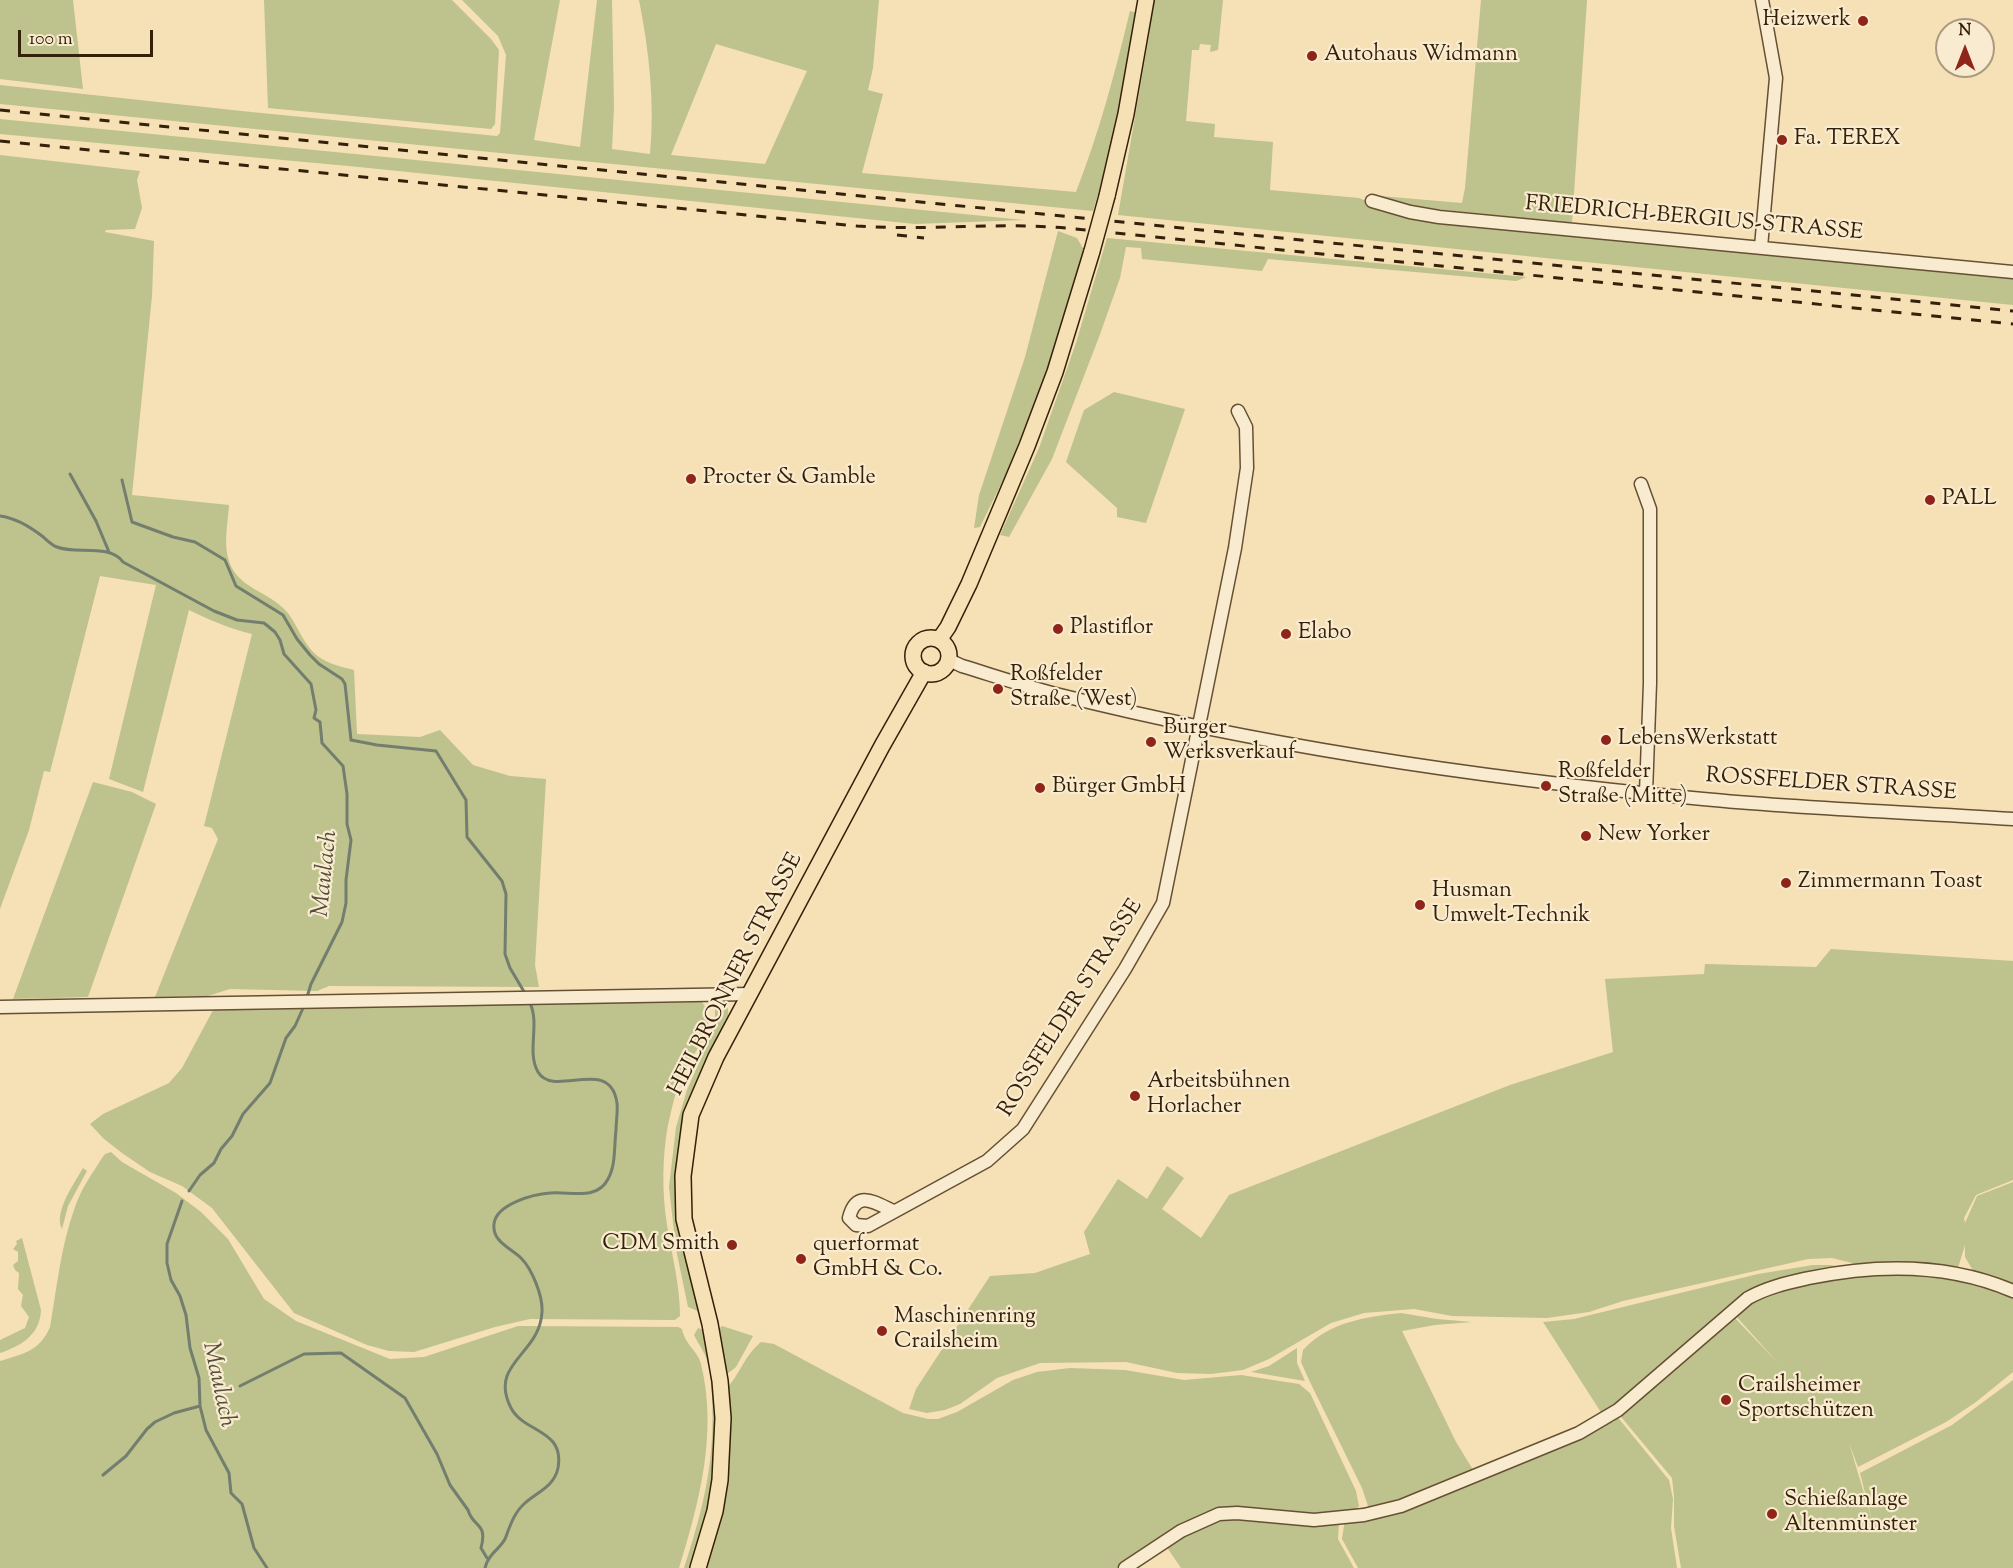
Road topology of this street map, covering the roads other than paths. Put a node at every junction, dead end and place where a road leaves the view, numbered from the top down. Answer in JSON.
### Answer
{"nodes":[{"id":1,"x":1146,"y":0,"type":"edge"},
{"id":2,"x":1762,"y":0,"type":"edge"},
{"id":3,"x":1372,"y":201,"type":"dead end"},
{"id":4,"x":1761,"y":247,"type":"junction"},
{"id":5,"x":2013,"y":272,"type":"edge"},
{"id":6,"x":1238,"y":411,"type":"dead end"},
{"id":7,"x":1641,"y":484,"type":"dead end"},
{"id":8,"x":939,"y":640,"type":"junction"},
{"id":9,"x":949,"y":660,"type":"junction"},
{"id":10,"x":924,"y":672,"type":"junction"},
{"id":11,"x":1200,"y":727,"type":"junction"},
{"id":12,"x":1646,"y":793,"type":"junction"},
{"id":13,"x":2013,"y":819,"type":"edge"},
{"id":14,"x":750,"y":994,"type":"junction"},
{"id":15,"x":0,"y":1007,"type":"edge"},
{"id":16,"x":893,"y":1211,"type":"dead end"},
{"id":17,"x":2013,"y":1291,"type":"edge"},
{"id":18,"x":698,"y":1568,"type":"edge"},
{"id":19,"x":1125,"y":1568,"type":"edge"}],
"edges":[{"from":1,"to":8,"type":"main road","bridge":true},
{"from":2,"to":4,"type":"street"},
{"from":3,"to":4,"type":"street","name":"FRIEDRICH-BERGIUS-STRASSE"},
{"from":4,"to":5,"type":"street","name":"FRIEDRICH-BERGIUS-STRASSE"},
{"from":6,"to":11,"type":"street","name":"ROSSFELDER STRASSE"},
{"from":7,"to":12,"type":"street"},
{"from":8,"to":9,"type":"main road"},
{"from":8,"to":10,"type":"main road"},
{"from":9,"to":10,"type":"main road"},
{"from":9,"to":11,"type":"street","name":"ROSSFELDER STRASSE"},
{"from":10,"to":14,"type":"main road","name":"HEILBRONNER STRASSE"},
{"from":11,"to":12,"type":"street","name":"ROSSFELDER STRASSE"},
{"from":11,"to":16,"type":"street","name":"ROSSFELDER STRASSE"},
{"from":12,"to":13,"type":"street","name":"ROSSFELDER STRASSE"},
{"from":14,"to":15,"type":"street"},
{"from":14,"to":18,"type":"main road","name":"HEILBRONNER STRASSE"},
{"from":17,"to":19,"type":"street"}]}
